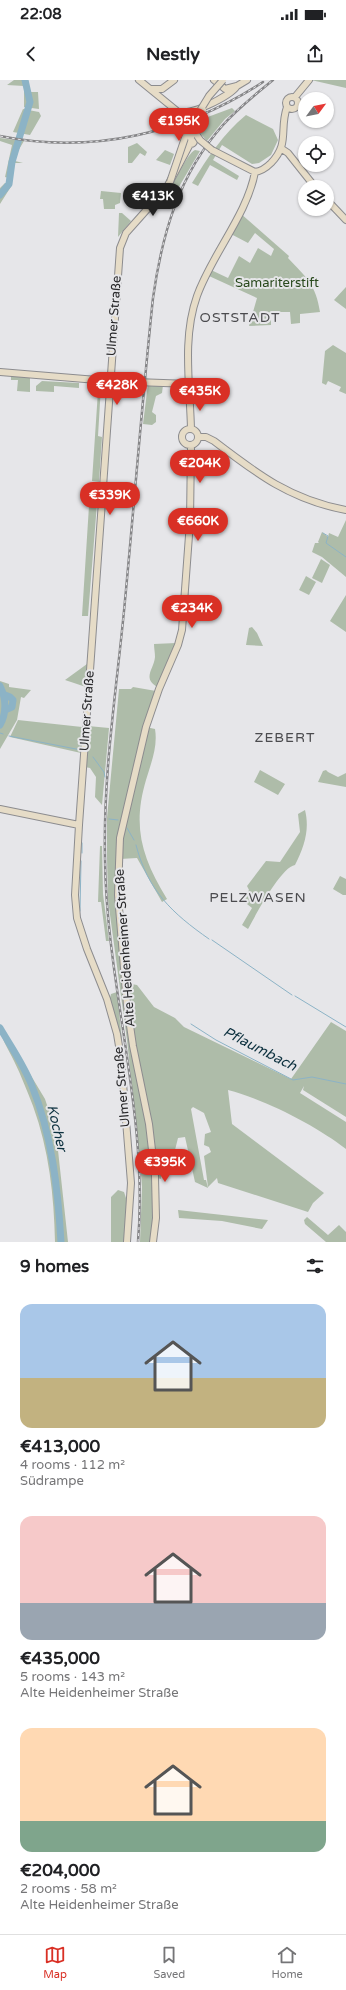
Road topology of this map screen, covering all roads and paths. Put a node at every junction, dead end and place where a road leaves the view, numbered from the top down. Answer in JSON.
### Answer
{"nodes":[{"id":1,"x":139,"y":80,"type":"edge"},
{"id":2,"x":174,"y":80,"type":"edge"},
{"id":3,"x":214,"y":80,"type":"edge"},
{"id":4,"x":223,"y":80,"type":"edge"},
{"id":5,"x":247,"y":80,"type":"edge"},
{"id":6,"x":309,"y":80,"type":"edge"},
{"id":7,"x":237,"y":86,"type":"junction"},
{"id":8,"x":149,"y":89,"type":"junction"},
{"id":9,"x":295,"y":97,"type":"junction"},
{"id":10,"x":205,"y":103,"type":"junction"},
{"id":11,"x":288,"y":107,"type":"junction"},
{"id":12,"x":199,"y":111,"type":"junction"},
{"id":13,"x":192,"y":142,"type":"junction"},
{"id":14,"x":282,"y":149,"type":"junction"},
{"id":15,"x":212,"y":150,"type":"junction"},
{"id":16,"x":253,"y":172,"type":"junction"},
{"id":17,"x":309,"y":180,"type":"edge"},
{"id":18,"x":170,"y":182,"type":"junction"},
{"id":19,"x":334,"y":207,"type":"edge"},
{"id":20,"x":346,"y":220,"type":"edge"},
{"id":21,"x":0,"y":372,"type":"edge"},
{"id":22,"x":109,"y":381,"type":"junction"},
{"id":23,"x":190,"y":384,"type":"junction"},
{"id":24,"x":192,"y":429,"type":"junction"},
{"id":25,"x":198,"y":437,"type":"junction"},
{"id":26,"x":191,"y":445,"type":"junction"},
{"id":27,"x":346,"y":510,"type":"edge"},
{"id":28,"x":0,"y":809,"type":"edge"},
{"id":29,"x":79,"y":825,"type":"junction"},
{"id":30,"x":127,"y":1242,"type":"edge"},
{"id":31,"x":153,"y":1242,"type":"edge"}],
"edges":[{"from":1,"to":8,"type":"street"},
{"from":2,"to":8,"type":"street"},
{"from":3,"to":7,"type":"street"},
{"from":4,"to":10,"type":"street","bridge":true},
{"from":5,"to":7,"type":"street"},
{"from":6,"to":9,"type":"street"},
{"from":7,"to":8,"type":"street"},
{"from":9,"to":11,"type":"street"},
{"from":9,"to":11,"type":"street"},
{"from":10,"to":12,"type":"street","bridge":true},
{"from":10,"to":15,"type":"street","bridge":true},
{"from":11,"to":14,"type":"street"},
{"from":12,"to":13,"type":"street","bridge":true},
{"from":12,"to":18,"type":"street","bridge":true},
{"from":13,"to":15,"type":"street","bridge":true},
{"from":13,"to":18,"type":"street","bridge":true},
{"from":14,"to":16,"type":"street"},
{"from":14,"to":17,"type":"street"},
{"from":15,"to":16,"type":"street"},
{"from":16,"to":23,"type":"street"},
{"from":18,"to":22,"type":"street","name":"Ulmer Straße"},
{"from":19,"to":20,"type":"street"},
{"from":21,"to":22,"type":"street"},
{"from":22,"to":23,"type":"street"},
{"from":22,"to":29,"type":"street","name":"Ulmer Straße"},
{"from":23,"to":24,"type":"street"},
{"from":24,"to":25,"type":"street"},
{"from":24,"to":26,"type":"street"},
{"from":25,"to":26,"type":"street"},
{"from":25,"to":27,"type":"street"},
{"from":26,"to":31,"type":"street","name":"Alte Heidenheimer Straße"},
{"from":28,"to":29,"type":"street"},
{"from":29,"to":30,"type":"street","name":"Ulmer Straße"}]}
